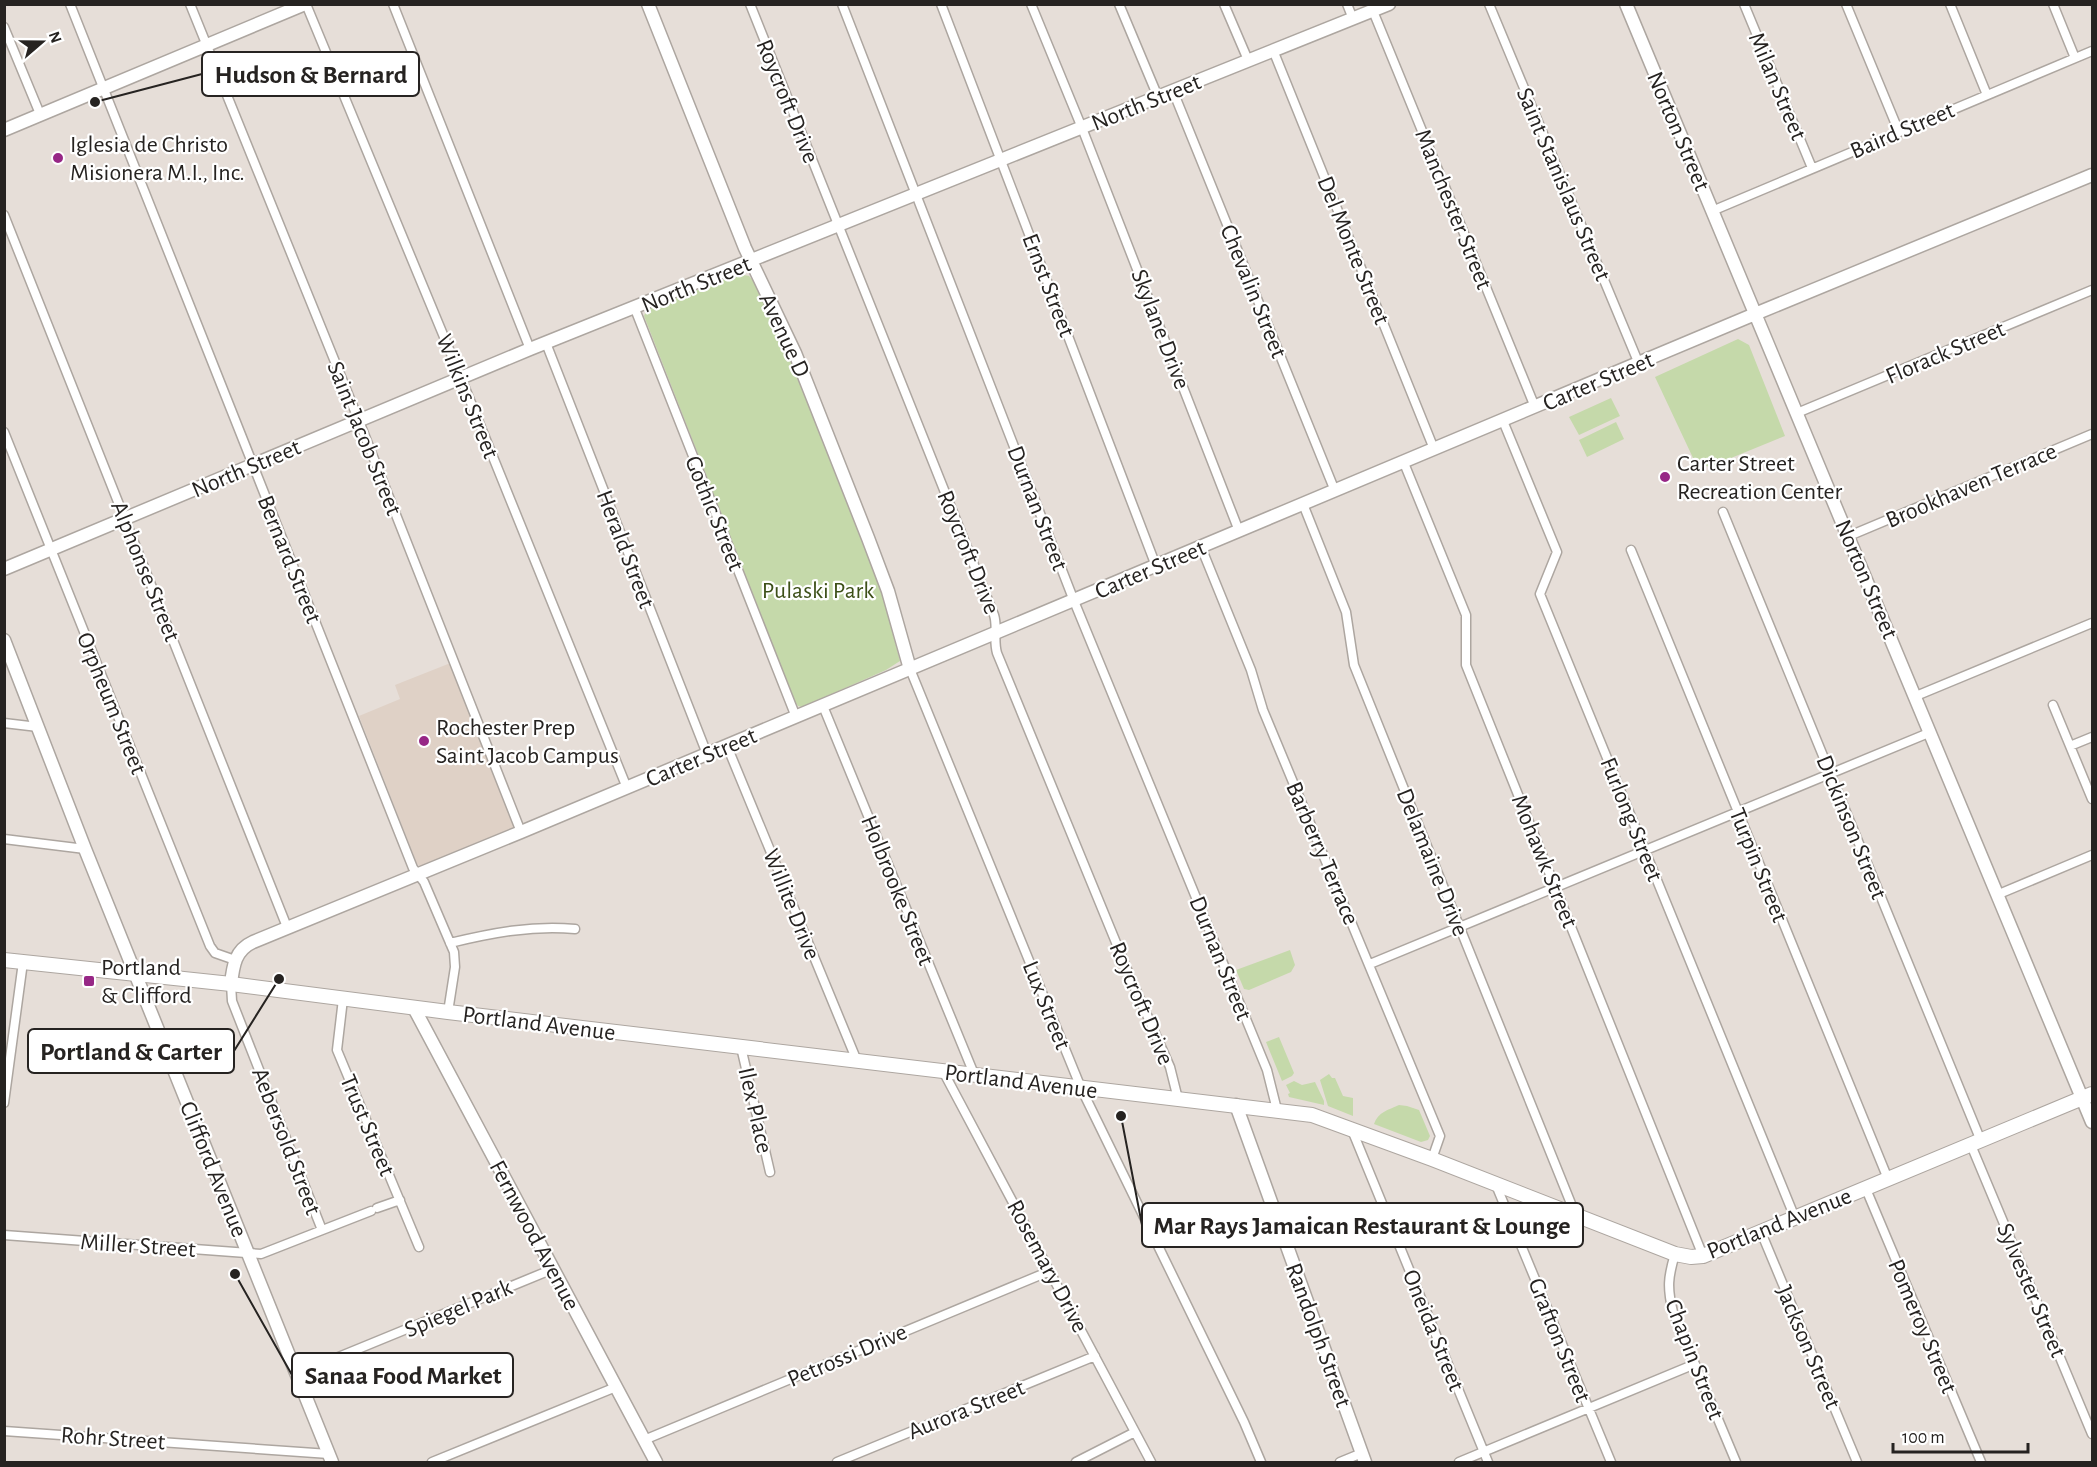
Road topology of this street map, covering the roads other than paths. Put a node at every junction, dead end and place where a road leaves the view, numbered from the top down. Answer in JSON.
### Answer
{"nodes":[{"id":1,"x":70,"y":4,"type":"edge"},
{"id":2,"x":190,"y":4,"type":"edge"},
{"id":3,"x":306,"y":4,"type":"edge"},
{"id":4,"x":393,"y":4,"type":"edge"},
{"id":5,"x":648,"y":4,"type":"edge"},
{"id":6,"x":750,"y":4,"type":"edge"},
{"id":7,"x":842,"y":4,"type":"edge"},
{"id":8,"x":941,"y":4,"type":"edge"},
{"id":9,"x":1031,"y":4,"type":"edge"},
{"id":10,"x":1119,"y":4,"type":"edge"},
{"id":11,"x":1224,"y":4,"type":"edge"},
{"id":12,"x":1347,"y":4,"type":"edge"},
{"id":13,"x":1389,"y":4,"type":"edge"},
{"id":14,"x":1489,"y":4,"type":"edge"},
{"id":15,"x":1626,"y":4,"type":"edge"},
{"id":16,"x":1744,"y":4,"type":"edge"},
{"id":17,"x":1846,"y":4,"type":"edge"},
{"id":18,"x":1950,"y":4,"type":"edge"},
{"id":19,"x":2053,"y":4,"type":"edge"},
{"id":20,"x":283,"y":9,"type":"edge"},
{"id":21,"x":1373,"y":11,"type":"junction"},
{"id":22,"x":1353,"y":19,"type":"junction"},
{"id":23,"x":4,"y":27,"type":"edge"},
{"id":24,"x":207,"y":45,"type":"junction"},
{"id":25,"x":1273,"y":50,"type":"junction"},
{"id":26,"x":2092,"y":51,"type":"edge"},
{"id":27,"x":2076,"y":58,"type":"junction"},
{"id":28,"x":1248,"y":60,"type":"junction"},
{"id":29,"x":104,"y":88,"type":"junction"},
{"id":30,"x":1173,"y":91,"type":"junction"},
{"id":31,"x":1987,"y":95,"type":"junction"},
{"id":32,"x":1158,"y":97,"type":"junction"},
{"id":33,"x":40,"y":114,"type":"junction"},
{"id":34,"x":1082,"y":128,"type":"junction"},
{"id":35,"x":4,"y":130,"type":"edge"},
{"id":36,"x":1899,"y":132,"type":"junction"},
{"id":37,"x":1001,"y":161,"type":"junction"},
{"id":38,"x":1812,"y":168,"type":"junction"},
{"id":39,"x":2092,"y":175,"type":"edge"},
{"id":40,"x":917,"y":194,"type":"junction"},
{"id":41,"x":1712,"y":211,"type":"junction"},
{"id":42,"x":4,"y":215,"type":"edge"},
{"id":43,"x":838,"y":227,"type":"junction"},
{"id":44,"x":751,"y":262,"type":"junction"},
{"id":45,"x":2092,"y":291,"type":"edge"},
{"id":46,"x":635,"y":309,"type":"junction"},
{"id":47,"x":1755,"y":314,"type":"junction"},
{"id":48,"x":546,"y":343,"type":"junction"},
{"id":49,"x":530,"y":349,"type":"junction"},
{"id":50,"x":1639,"y":364,"type":"junction"},
{"id":51,"x":461,"y":378,"type":"junction"},
{"id":52,"x":1535,"y":407,"type":"junction"},
{"id":53,"x":1797,"y":413,"type":"junction"},
{"id":54,"x":358,"y":421,"type":"junction"},
{"id":55,"x":1503,"y":421,"type":"junction"},
{"id":56,"x":4,"y":432,"type":"edge"},
{"id":57,"x":2092,"y":434,"type":"edge"},
{"id":58,"x":1434,"y":449,"type":"junction"},
{"id":59,"x":1404,"y":463,"type":"junction"},
{"id":60,"x":253,"y":465,"type":"junction"},
{"id":61,"x":1335,"y":491,"type":"junction"},
{"id":62,"x":1303,"y":504,"type":"junction"},
{"id":63,"x":1723,"y":512,"type":"dead end"},
{"id":64,"x":125,"y":519,"type":"junction"},
{"id":65,"x":1239,"y":531,"type":"junction"},
{"id":66,"x":1849,"y":536,"type":"junction"},
{"id":67,"x":1201,"y":547,"type":"junction"},
{"id":68,"x":51,"y":549,"type":"junction"},
{"id":69,"x":1631,"y":550,"type":"dead end"},
{"id":70,"x":1156,"y":566,"type":"junction"},
{"id":71,"x":4,"y":569,"type":"edge"},
{"id":72,"x":1074,"y":601,"type":"junction"},
{"id":73,"x":2092,"y":623,"type":"edge"},
{"id":74,"x":995,"y":634,"type":"junction"},
{"id":75,"x":4,"y":640,"type":"edge"},
{"id":76,"x":910,"y":669,"type":"junction"},
{"id":77,"x":1916,"y":696,"type":"junction"},
{"id":78,"x":2053,"y":705,"type":"dead end"},
{"id":79,"x":823,"y":706,"type":"junction"},
{"id":80,"x":796,"y":717,"type":"junction"},
{"id":81,"x":4,"y":723,"type":"edge"},
{"id":82,"x":38,"y":727,"type":"junction"},
{"id":83,"x":1931,"y":732,"type":"junction"},
{"id":84,"x":2092,"y":737,"type":"edge"},
{"id":85,"x":727,"y":746,"type":"junction"},
{"id":86,"x":2070,"y":746,"type":"junction"},
{"id":87,"x":707,"y":754,"type":"junction"},
{"id":88,"x":1830,"y":774,"type":"junction"},
{"id":89,"x":627,"y":788,"type":"junction"},
{"id":90,"x":2092,"y":799,"type":"edge"},
{"id":91,"x":1738,"y":812,"type":"junction"},
{"id":92,"x":521,"y":832,"type":"junction"},
{"id":93,"x":4,"y":839,"type":"edge"},
{"id":94,"x":85,"y":849,"type":"junction"},
{"id":95,"x":1645,"y":850,"type":"junction"},
{"id":96,"x":2092,"y":855,"type":"edge"},
{"id":97,"x":419,"y":874,"type":"junction"},
{"id":98,"x":1555,"y":887,"type":"junction"},
{"id":99,"x":1999,"y":894,"type":"junction"},
{"id":100,"x":287,"y":927,"type":"junction"},
{"id":101,"x":1459,"y":927,"type":"junction"},
{"id":102,"x":575,"y":929,"type":"dead end"},
{"id":103,"x":450,"y":943,"type":"junction"},
{"id":104,"x":4,"y":960,"type":"edge"},
{"id":105,"x":235,"y":960,"type":"junction"},
{"id":106,"x":23,"y":962,"type":"junction"},
{"id":107,"x":1370,"y":964,"type":"junction"},
{"id":108,"x":136,"y":973,"type":"junction"},
{"id":109,"x":231,"y":984,"type":"junction"},
{"id":110,"x":343,"y":999,"type":"junction"},
{"id":111,"x":414,"y":1008,"type":"junction"},
{"id":112,"x":448,"y":1012,"type":"junction"},
{"id":113,"x":741,"y":1047,"type":"junction"},
{"id":114,"x":857,"y":1061,"type":"junction"},
{"id":115,"x":944,"y":1071,"type":"junction"},
{"id":116,"x":974,"y":1074,"type":"junction"},
{"id":117,"x":1081,"y":1088,"type":"junction"},
{"id":118,"x":2087,"y":1096,"type":"edge"},
{"id":119,"x":1178,"y":1099,"type":"junction"},
{"id":120,"x":4,"y":1103,"type":"edge"},
{"id":121,"x":1236,"y":1105,"type":"junction"},
{"id":122,"x":1277,"y":1110,"type":"junction"},
{"id":123,"x":2092,"y":1122,"type":"edge"},
{"id":124,"x":1352,"y":1130,"type":"junction"},
{"id":125,"x":1976,"y":1143,"type":"junction"},
{"id":126,"x":1432,"y":1159,"type":"junction"},
{"id":127,"x":770,"y":1172,"type":"dead end"},
{"id":128,"x":1888,"y":1179,"type":"junction"},
{"id":129,"x":1496,"y":1185,"type":"junction"},
{"id":130,"x":1866,"y":1188,"type":"junction"},
{"id":131,"x":400,"y":1200,"type":"junction"},
{"id":132,"x":1576,"y":1216,"type":"junction"},
{"id":133,"x":1795,"y":1218,"type":"junction"},
{"id":134,"x":322,"y":1230,"type":"junction"},
{"id":135,"x":1761,"y":1232,"type":"junction"},
{"id":136,"x":4,"y":1235,"type":"edge"},
{"id":137,"x":419,"y":1247,"type":"dead end"},
{"id":138,"x":248,"y":1252,"type":"junction"},
{"id":139,"x":1675,"y":1254,"type":"junction"},
{"id":140,"x":1703,"y":1256,"type":"junction"},
{"id":141,"x":553,"y":1269,"type":"junction"},
{"id":142,"x":1050,"y":1271,"type":"junction"},
{"id":143,"x":1095,"y":1356,"type":"junction"},
{"id":144,"x":1695,"y":1364,"type":"junction"},
{"id":145,"x":297,"y":1374,"type":"junction"},
{"id":146,"x":616,"y":1388,"type":"junction"},
{"id":147,"x":1588,"y":1408,"type":"junction"},
{"id":148,"x":4,"y":1431,"type":"edge"},
{"id":149,"x":1135,"y":1432,"type":"junction"},
{"id":150,"x":2092,"y":1434,"type":"edge"},
{"id":151,"x":644,"y":1440,"type":"junction"},
{"id":152,"x":1484,"y":1452,"type":"junction"},
{"id":153,"x":330,"y":1458,"type":"edge"},
{"id":154,"x":1363,"y":1458,"type":"edge"},
{"id":155,"x":432,"y":1462,"type":"edge"},
{"id":156,"x":656,"y":1462,"type":"edge"},
{"id":157,"x":837,"y":1462,"type":"edge"},
{"id":158,"x":1076,"y":1462,"type":"edge"},
{"id":159,"x":1151,"y":1462,"type":"edge"},
{"id":160,"x":1262,"y":1462,"type":"edge"},
{"id":161,"x":1340,"y":1462,"type":"edge"},
{"id":162,"x":1459,"y":1462,"type":"edge"},
{"id":163,"x":1488,"y":1462,"type":"edge"},
{"id":164,"x":1611,"y":1462,"type":"edge"},
{"id":165,"x":1736,"y":1462,"type":"edge"},
{"id":166,"x":1857,"y":1462,"type":"edge"},
{"id":167,"x":1981,"y":1462,"type":"edge"}],
"edges":[{"from":1,"to":29,"type":"street","name":"Bernard Street"},
{"from":2,"to":24,"type":"street","name":"Saint Jacob Street"},
{"from":3,"to":20,"type":"main road"},
{"from":3,"to":51,"type":"street","name":"Wilkins Street"},
{"from":4,"to":49,"type":"street"},
{"from":5,"to":44,"type":"main road","name":"Avenue D"},
{"from":6,"to":43,"type":"street","name":"Roycroft Drive"},
{"from":7,"to":40,"type":"street","name":"Durnan Street"},
{"from":8,"to":37,"type":"street","name":"Ernst Street"},
{"from":9,"to":34,"type":"street","name":"Skylane Drive"},
{"from":10,"to":32,"type":"street"},
{"from":11,"to":28,"type":"street"},
{"from":12,"to":22,"type":"street"},
{"from":13,"to":21,"type":"main road","name":"North Street"},
{"from":14,"to":50,"type":"street","name":"Saint Stanislaus Street"},
{"from":15,"to":41,"type":"main road","name":"Norton Street"},
{"from":16,"to":38,"type":"street","name":"Milan Street"},
{"from":17,"to":36,"type":"street"},
{"from":18,"to":31,"type":"street"},
{"from":19,"to":27,"type":"street"},
{"from":20,"to":24,"type":"main road"},
{"from":21,"to":22,"type":"main road","name":"North Street"},
{"from":21,"to":52,"type":"street","name":"Manchester Street"},
{"from":22,"to":25,"type":"main road","name":"North Street"},
{"from":23,"to":33,"type":"street"},
{"from":24,"to":29,"type":"main road"},
{"from":24,"to":54,"type":"street","name":"Saint Jacob Street"},
{"from":25,"to":28,"type":"main road","name":"North Street"},
{"from":25,"to":58,"type":"street","name":"Del Monte Street"},
{"from":26,"to":27,"type":"street","name":"Baird Street"},
{"from":27,"to":31,"type":"street","name":"Baird Street"},
{"from":28,"to":30,"type":"main road","name":"North Street"},
{"from":29,"to":33,"type":"main road"},
{"from":29,"to":60,"type":"street","name":"Bernard Street"},
{"from":30,"to":32,"type":"main road","name":"North Street"},
{"from":30,"to":61,"type":"street","name":"Chevalin Street"},
{"from":31,"to":36,"type":"street","name":"Baird Street"},
{"from":32,"to":34,"type":"main road","name":"North Street"},
{"from":33,"to":35,"type":"main road"},
{"from":34,"to":37,"type":"main road","name":"North Street"},
{"from":34,"to":65,"type":"street","name":"Skylane Drive"},
{"from":36,"to":38,"type":"street","name":"Baird Street"},
{"from":37,"to":40,"type":"main road","name":"North Street"},
{"from":37,"to":70,"type":"street","name":"Ernst Street"},
{"from":38,"to":41,"type":"street","name":"Baird Street"},
{"from":39,"to":47,"type":"main road","name":"Carter Street"},
{"from":40,"to":43,"type":"main road","name":"North Street"},
{"from":40,"to":72,"type":"street","name":"Durnan Street"},
{"from":41,"to":47,"type":"main road","name":"Norton Street"},
{"from":42,"to":64,"type":"street","name":"Alphonse Street"},
{"from":43,"to":44,"type":"main road","name":"North Street"},
{"from":43,"to":74,"type":"street","name":"Roycroft Drive"},
{"from":44,"to":46,"type":"main road","name":"North Street"},
{"from":44,"to":76,"type":"main road","name":"Avenue D"},
{"from":45,"to":53,"type":"street","name":"Florack Street"},
{"from":46,"to":48,"type":"main road","name":"North Street"},
{"from":46,"to":80,"type":"street","name":"Gothic Street"},
{"from":47,"to":50,"type":"main road","name":"Carter Street"},
{"from":47,"to":53,"type":"main road","name":"Norton Street"},
{"from":48,"to":49,"type":"main road","name":"North Street"},
{"from":48,"to":87,"type":"street","name":"Herald Street"},
{"from":49,"to":51,"type":"main road","name":"North Street"},
{"from":50,"to":52,"type":"main road","name":"Carter Street"},
{"from":51,"to":54,"type":"main road","name":"North Street"},
{"from":51,"to":89,"type":"street","name":"Wilkins Street"},
{"from":52,"to":55,"type":"main road","name":"Carter Street"},
{"from":53,"to":66,"type":"main road","name":"Norton Street"},
{"from":54,"to":60,"type":"main road","name":"North Street"},
{"from":54,"to":92,"type":"street","name":"Saint Jacob Street"},
{"from":55,"to":58,"type":"main road","name":"Carter Street"},
{"from":55,"to":95,"type":"street","name":"Furlong Street"},
{"from":56,"to":68,"type":"street","name":"Orpheum Street"},
{"from":57,"to":66,"type":"street","name":"Brookhaven Terrace"},
{"from":58,"to":59,"type":"main road","name":"Carter Street"},
{"from":59,"to":61,"type":"main road","name":"Carter Street"},
{"from":59,"to":98,"type":"street","name":"Mohawk Street"},
{"from":60,"to":64,"type":"main road","name":"North Street"},
{"from":60,"to":97,"type":"street","name":"Bernard Street"},
{"from":61,"to":62,"type":"main road","name":"Carter Street"},
{"from":62,"to":65,"type":"main road","name":"Carter Street"},
{"from":62,"to":101,"type":"street","name":"Delamaine Drive"},
{"from":63,"to":88,"type":"street","name":"Dickinson Street"},
{"from":64,"to":68,"type":"main road","name":"North Street"},
{"from":64,"to":100,"type":"street","name":"Alphonse Street"},
{"from":65,"to":67,"type":"main road","name":"Carter Street"},
{"from":66,"to":77,"type":"main road","name":"Norton Street"},
{"from":67,"to":70,"type":"main road","name":"Carter Street"},
{"from":67,"to":107,"type":"street","name":"Barberry Terrace"},
{"from":68,"to":71,"type":"main road","name":"North Street"},
{"from":68,"to":105,"type":"street","name":"Orpheum Street"},
{"from":69,"to":91,"type":"street","name":"Turpin Street"},
{"from":70,"to":72,"type":"main road","name":"Carter Street"},
{"from":72,"to":74,"type":"main road","name":"Carter Street"},
{"from":72,"to":122,"type":"street","name":"Durnan Street"},
{"from":73,"to":77,"type":"street"},
{"from":74,"to":76,"type":"main road","name":"Carter Street"},
{"from":74,"to":119,"type":"street","name":"Roycroft Drive"},
{"from":75,"to":82,"type":"main road","name":"Clifford Avenue"},
{"from":76,"to":79,"type":"main road","name":"Carter Street"},
{"from":76,"to":117,"type":"street","name":"Lux Street"},
{"from":77,"to":83,"type":"main road","name":"Norton Street"},
{"from":78,"to":86,"type":"street"},
{"from":79,"to":80,"type":"main road","name":"Carter Street"},
{"from":79,"to":116,"type":"street","name":"Holbrooke Street"},
{"from":80,"to":85,"type":"main road","name":"Carter Street"},
{"from":81,"to":82,"type":"street"},
{"from":82,"to":94,"type":"main road","name":"Clifford Avenue"},
{"from":83,"to":88,"type":"street"},
{"from":83,"to":99,"type":"main road","name":"Norton Street"},
{"from":84,"to":86,"type":"street"},
{"from":85,"to":87,"type":"main road","name":"Carter Street"},
{"from":85,"to":114,"type":"street","name":"Willite Drive"},
{"from":86,"to":90,"type":"street"},
{"from":87,"to":89,"type":"main road","name":"Carter Street"},
{"from":88,"to":91,"type":"street"},
{"from":88,"to":125,"type":"street","name":"Dickinson Street"},
{"from":89,"to":92,"type":"main road","name":"Carter Street"},
{"from":91,"to":95,"type":"street"},
{"from":91,"to":128,"type":"street","name":"Turpin Street"},
{"from":92,"to":97,"type":"main road","name":"Carter Street"},
{"from":93,"to":94,"type":"street"},
{"from":94,"to":108,"type":"main road","name":"Clifford Avenue"},
{"from":95,"to":98,"type":"street"},
{"from":95,"to":133,"type":"street","name":"Furlong Street"},
{"from":96,"to":99,"type":"street"},
{"from":97,"to":100,"type":"main road","name":"Carter Street"},
{"from":97,"to":103,"type":"street","name":"Bernard Street"},
{"from":98,"to":101,"type":"street"},
{"from":98,"to":140,"type":"street","name":"Mohawk Street"},
{"from":99,"to":118,"type":"main road","name":"Norton Street"},
{"from":100,"to":105,"type":"main road","name":"Carter Street"},
{"from":101,"to":107,"type":"street"},
{"from":101,"to":132,"type":"street","name":"Delamaine Drive"},
{"from":102,"to":103,"type":"street"},
{"from":103,"to":112,"type":"street","name":"Bernard Street"},
{"from":104,"to":106,"type":"main road","name":"Portland Avenue"},
{"from":105,"to":109,"type":"main road"},
{"from":106,"to":108,"type":"main road","name":"Portland Avenue"},
{"from":106,"to":120,"type":"street"},
{"from":107,"to":126,"type":"street","name":"Barberry Terrace"},
{"from":108,"to":109,"type":"main road","name":"Portland Avenue"},
{"from":108,"to":138,"type":"main road","name":"Clifford Avenue"},
{"from":109,"to":110,"type":"main road","name":"Portland Avenue"},
{"from":109,"to":134,"type":"street","name":"Aebersold Street"},
{"from":110,"to":111,"type":"main road","name":"Portland Avenue"},
{"from":110,"to":131,"type":"street","name":"Trust Street"},
{"from":111,"to":112,"type":"main road","name":"Portland Avenue"},
{"from":111,"to":141,"type":"main road","name":"Fernwood Avenue"},
{"from":112,"to":113,"type":"main road","name":"Portland Avenue"},
{"from":113,"to":114,"type":"main road","name":"Portland Avenue"},
{"from":113,"to":127,"type":"street","name":"Ilex Place"},
{"from":114,"to":115,"type":"main road","name":"Portland Avenue"},
{"from":115,"to":116,"type":"main road","name":"Portland Avenue"},
{"from":115,"to":142,"type":"street","name":"Rosemary Drive"},
{"from":116,"to":117,"type":"main road","name":"Portland Avenue"},
{"from":117,"to":119,"type":"main road","name":"Portland Avenue"},
{"from":117,"to":160,"type":"street","name":"Lux Street"},
{"from":118,"to":123,"type":"main road","name":"Norton Street"},
{"from":118,"to":125,"type":"main road","name":"Portland Avenue"},
{"from":119,"to":121,"type":"main road","name":"Portland Avenue"},
{"from":121,"to":122,"type":"main road","name":"Portland Avenue"},
{"from":121,"to":154,"type":"main road","name":"Randolph Street"},
{"from":122,"to":124,"type":"main road","name":"Portland Avenue"},
{"from":124,"to":126,"type":"main road","name":"Portland Avenue"},
{"from":124,"to":152,"type":"street","name":"Oneida Street"},
{"from":125,"to":128,"type":"main road","name":"Portland Avenue"},
{"from":125,"to":150,"type":"street","name":"Sylvester Street"},
{"from":126,"to":129,"type":"main road","name":"Portland Avenue"},
{"from":128,"to":130,"type":"main road","name":"Portland Avenue"},
{"from":129,"to":132,"type":"main road","name":"Portland Avenue"},
{"from":129,"to":147,"type":"street","name":"Grafton Street"},
{"from":130,"to":133,"type":"main road","name":"Portland Avenue"},
{"from":130,"to":167,"type":"street","name":"Pomeroy Street"},
{"from":131,"to":134,"type":"street","name":"Miller Street"},
{"from":131,"to":137,"type":"street","name":"Trust Street"},
{"from":132,"to":139,"type":"main road","name":"Portland Avenue"},
{"from":133,"to":135,"type":"main road","name":"Portland Avenue"},
{"from":134,"to":138,"type":"street","name":"Miller Street"},
{"from":135,"to":140,"type":"main road","name":"Portland Avenue"},
{"from":135,"to":166,"type":"street","name":"Jackson Street"},
{"from":136,"to":138,"type":"street","name":"Miller Street"},
{"from":138,"to":145,"type":"main road","name":"Clifford Avenue"},
{"from":139,"to":140,"type":"main road","name":"Portland Avenue"},
{"from":139,"to":144,"type":"street","name":"Chapin Street"},
{"from":141,"to":145,"type":"street","name":"Spiegel Park"},
{"from":141,"to":146,"type":"main road","name":"Fernwood Avenue"},
{"from":142,"to":143,"type":"street","name":"Rosemary Drive"},
{"from":142,"to":151,"type":"street","name":"Petrossi Drive"},
{"from":143,"to":149,"type":"street","name":"Rosemary Drive"},
{"from":143,"to":157,"type":"street","name":"Aurora Street"},
{"from":144,"to":147,"type":"street"},
{"from":144,"to":165,"type":"street","name":"Chapin Street"},
{"from":145,"to":153,"type":"main road","name":"Clifford Avenue"},
{"from":146,"to":151,"type":"main road","name":"Fernwood Avenue"},
{"from":146,"to":155,"type":"street"},
{"from":147,"to":152,"type":"street"},
{"from":147,"to":164,"type":"street","name":"Grafton Street"},
{"from":148,"to":153,"type":"street","name":"Rohr Street"},
{"from":149,"to":158,"type":"street"},
{"from":149,"to":159,"type":"street","name":"Rosemary Drive"},
{"from":151,"to":156,"type":"main road","name":"Fernwood Avenue"},
{"from":152,"to":162,"type":"street"},
{"from":152,"to":163,"type":"street","name":"Oneida Street"},
{"from":154,"to":161,"type":"street"}]}
